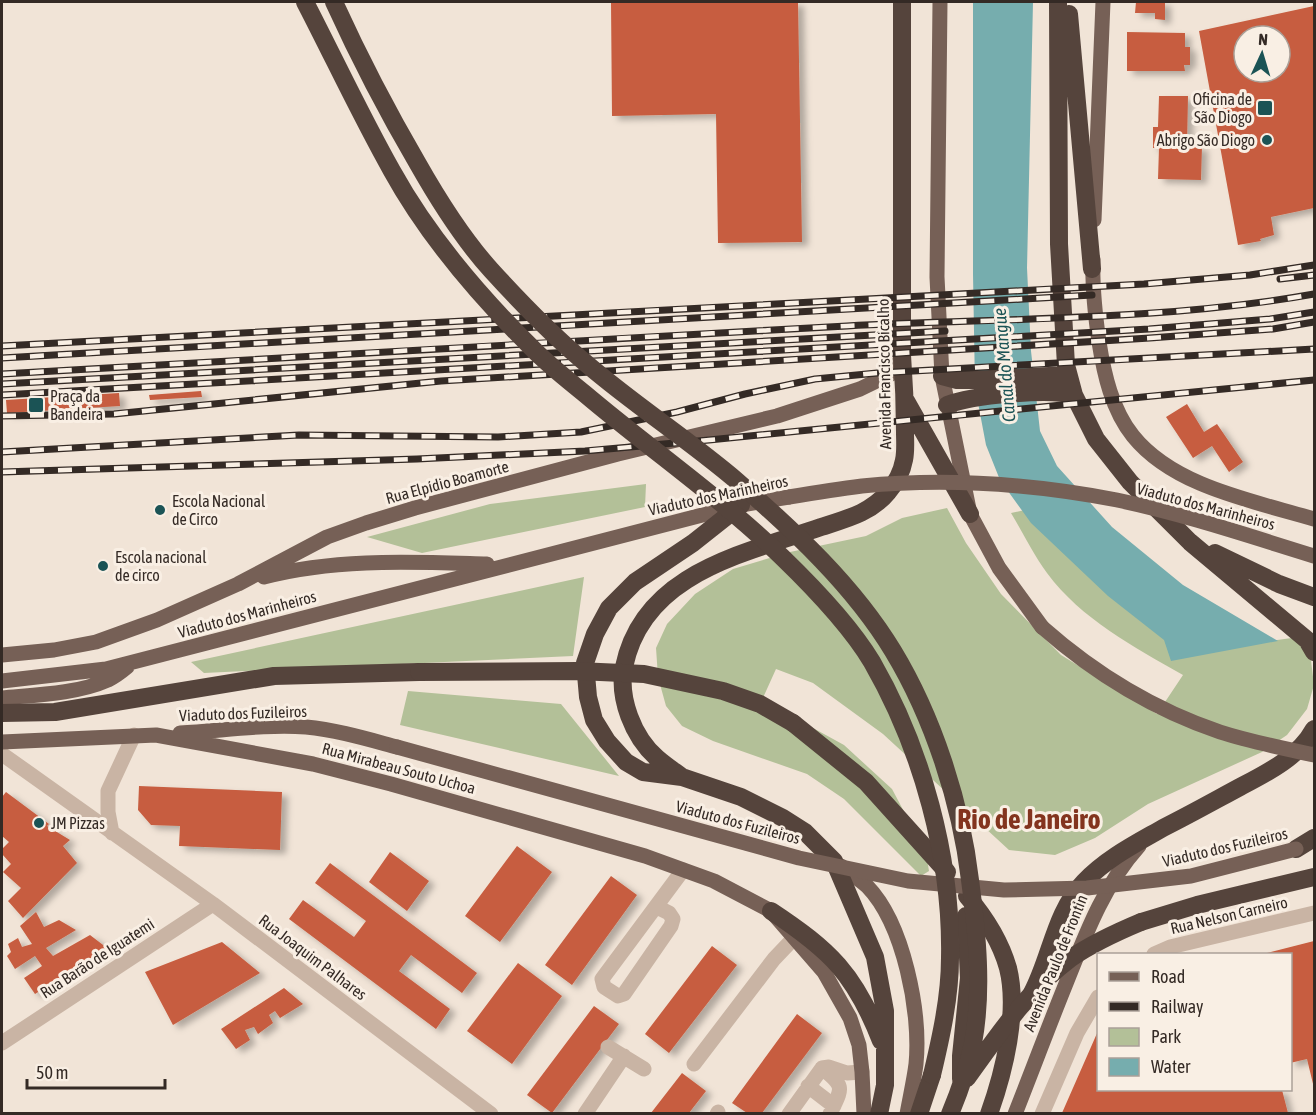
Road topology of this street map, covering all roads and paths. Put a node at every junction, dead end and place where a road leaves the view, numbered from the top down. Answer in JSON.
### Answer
{"nodes":[{"id":1,"x":305,"y":2,"type":"edge"},
{"id":2,"x":334,"y":2,"type":"edge"},
{"id":3,"x":902,"y":2,"type":"edge"},
{"id":4,"x":940,"y":2,"type":"edge"},
{"id":5,"x":1058,"y":2,"type":"edge"},
{"id":6,"x":1067,"y":2,"type":"edge"},
{"id":7,"x":1103,"y":2,"type":"edge"},
{"id":8,"x":1092,"y":269,"type":"junction"},
{"id":9,"x":902,"y":355,"type":"junction"},
{"id":10,"x":1068,"y":375,"type":"junction"},
{"id":11,"x":942,"y":376,"type":"junction"},
{"id":12,"x":1048,"y":383,"type":"junction"},
{"id":13,"x":974,"y":389,"type":"junction"},
{"id":14,"x":1074,"y":395,"type":"junction"},
{"id":15,"x":905,"y":399,"type":"junction"},
{"id":16,"x":947,"y":405,"type":"junction"},
{"id":17,"x":741,"y":505,"type":"junction"},
{"id":18,"x":970,"y":514,"type":"junction"},
{"id":19,"x":1314,"y":519,"type":"edge"},
{"id":20,"x":1190,"y":542,"type":"junction"},
{"id":21,"x":1314,"y":556,"type":"edge"},
{"id":22,"x":503,"y":565,"type":"junction"},
{"id":23,"x":237,"y":584,"type":"junction"},
{"id":24,"x":1314,"y":597,"type":"edge"},
{"id":25,"x":1314,"y":652,"type":"edge"},
{"id":26,"x":2,"y":655,"type":"edge"},
{"id":27,"x":137,"y":661,"type":"junction"},
{"id":28,"x":2,"y":681,"type":"edge"},
{"id":29,"x":2,"y":698,"type":"edge"},
{"id":30,"x":2,"y":713,"type":"edge"},
{"id":31,"x":1314,"y":729,"type":"edge"},
{"id":32,"x":134,"y":735,"type":"junction"},
{"id":33,"x":156,"y":735,"type":"junction"},
{"id":34,"x":2,"y":742,"type":"edge"},
{"id":35,"x":2,"y":754,"type":"edge"},
{"id":36,"x":1314,"y":755,"type":"edge"},
{"id":37,"x":682,"y":777,"type":"junction"},
{"id":38,"x":112,"y":833,"type":"junction"},
{"id":39,"x":1148,"y":837,"type":"junction"},
{"id":40,"x":1314,"y":838,"type":"edge"},
{"id":41,"x":1314,"y":844,"type":"edge"},
{"id":42,"x":1296,"y":849,"type":"junction"},
{"id":43,"x":834,"y":861,"type":"junction"},
{"id":44,"x":683,"y":870,"type":"junction"},
{"id":45,"x":1314,"y":877,"type":"edge"},
{"id":46,"x":963,"y":890,"type":"junction"},
{"id":47,"x":213,"y":904,"type":"junction"},
{"id":48,"x":657,"y":907,"type":"junction"},
{"id":49,"x":771,"y":911,"type":"junction"},
{"id":50,"x":1314,"y":913,"type":"edge"},
{"id":51,"x":794,"y":938,"type":"junction"},
{"id":52,"x":1156,"y":953,"type":"edge"},
{"id":53,"x":1097,"y":1000,"type":"edge"},
{"id":54,"x":1010,"y":1034,"type":"junction"},
{"id":55,"x":2,"y":1043,"type":"edge"},
{"id":56,"x":608,"y":1047,"type":"dead end"},
{"id":57,"x":886,"y":1052,"type":"junction"},
{"id":58,"x":624,"y":1056,"type":"junction"},
{"id":59,"x":694,"y":1064,"type":"dead end"},
{"id":60,"x":822,"y":1068,"type":"junction"},
{"id":61,"x":644,"y":1069,"type":"dead end"},
{"id":62,"x":862,"y":1072,"type":"junction"},
{"id":63,"x":808,"y":1086,"type":"junction"},
{"id":64,"x":961,"y":1087,"type":"junction"},
{"id":65,"x":832,"y":1110,"type":"edge"},
{"id":66,"x":491,"y":1113,"type":"edge"},
{"id":67,"x":585,"y":1113,"type":"edge"},
{"id":68,"x":789,"y":1113,"type":"edge"},
{"id":69,"x":864,"y":1113,"type":"edge"},
{"id":70,"x":879,"y":1113,"type":"edge"},
{"id":71,"x":907,"y":1113,"type":"edge"},
{"id":72,"x":920,"y":1113,"type":"edge"},
{"id":73,"x":950,"y":1113,"type":"edge"},
{"id":74,"x":960,"y":1113,"type":"edge"},
{"id":75,"x":989,"y":1113,"type":"edge"},
{"id":76,"x":1015,"y":1113,"type":"edge"},
{"id":77,"x":1042,"y":1113,"type":"edge"}],
"edges":[{"from":1,"to":72,"type":"highway","bridge":true},
{"from":2,"to":64,"type":"highway","bridge":true},
{"from":3,"to":9,"type":"highway","name":"Avenida Francisco Bicalho"},
{"from":4,"to":11,"type":"main road"},
{"from":5,"to":10,"type":"highway"},
{"from":6,"to":8,"type":"highway"},
{"from":7,"to":8,"type":"main road"},
{"from":8,"to":19,"type":"main road"},
{"from":9,"to":15,"type":"highway","name":"Avenida Francisco Bicalho"},
{"from":9,"to":23,"type":"main road","name":"Rua Elpídio Boamorte"},
{"from":10,"to":12,"type":"highway"},
{"from":10,"to":14,"type":"highway"},
{"from":11,"to":13,"type":"highway"},
{"from":11,"to":16,"type":"main road"},
{"from":12,"to":13,"type":"highway"},
{"from":12,"to":14,"type":"highway"},
{"from":13,"to":16,"type":"highway"},
{"from":14,"to":20,"type":"highway"},
{"from":15,"to":18,"type":"highway"},
{"from":15,"to":37,"type":"highway","name":"Avenida Francisco Bicalho"},
{"from":16,"to":18,"type":"main road"},
{"from":17,"to":21,"type":"main road","name":"Viaduto dos Marinheiros","bridge":true},
{"from":17,"to":22,"type":"main road","name":"Viaduto dos Marinheiros"},
{"from":17,"to":37,"type":"highway"},
{"from":18,"to":36,"type":"main road","bridge":true},
{"from":20,"to":24,"type":"highway"},
{"from":20,"to":25,"type":"highway"},
{"from":22,"to":23,"type":"main road"},
{"from":22,"to":27,"type":"main road","name":"Viaduto dos Marinheiros"},
{"from":23,"to":26,"type":"main road","name":"Rua Elpídio Boamorte"},
{"from":27,"to":28,"type":"main road","name":"Viaduto dos Marinheiros"},
{"from":27,"to":29,"type":"main road"},
{"from":30,"to":46,"type":"highway","bridge":true},
{"from":31,"to":39,"type":"highway"},
{"from":32,"to":33,"type":"main road","name":"Rua Mirabeau Souto Uchoa"},
{"from":32,"to":34,"type":"main road","name":"Rua Mirabeau Souto Uchoa"},
{"from":32,"to":38,"type":"street"},
{"from":33,"to":42,"type":"main road","name":"Viaduto dos Fuzileiros","bridge":true},
{"from":33,"to":44,"type":"main road","name":"Rua Mirabeau Souto Uchoa"},
{"from":35,"to":38,"type":"street","name":"Rua Joaquim Palhares"},
{"from":37,"to":43,"type":"highway"},
{"from":38,"to":47,"type":"street","name":"Rua Joaquim Palhares"},
{"from":39,"to":54,"type":"highway"},
{"from":39,"to":76,"type":"main road","name":"Avenida Paulo de Frontin"},
{"from":40,"to":42,"type":"highway"},
{"from":41,"to":42,"type":"main road","name":"Viaduto dos Fuzileiros"},
{"from":43,"to":57,"type":"highway"},
{"from":43,"to":71,"type":"main road"},
{"from":44,"to":48,"type":"street"},
{"from":44,"to":49,"type":"main road","name":"Rua Mirabeau Souto Uchoa"},
{"from":45,"to":64,"type":"highway","bridge":true},
{"from":46,"to":54,"type":"highway"},
{"from":46,"to":74,"type":"highway"},
{"from":47,"to":55,"type":"street","name":"Rua Barão de Iguatemi"},
{"from":47,"to":66,"type":"street","name":"Rua Joaquim Palhares"},
{"from":48,"to":48,"type":"street"},
{"from":49,"to":51,"type":"main road"},
{"from":49,"to":57,"type":"highway"},
{"from":50,"to":52,"type":"street","name":"Rua Nelson Carneiro"},
{"from":51,"to":59,"type":"street"},
{"from":51,"to":62,"type":"main road"},
{"from":53,"to":77,"type":"street"},
{"from":54,"to":75,"type":"highway"},
{"from":56,"to":58,"type":"street"},
{"from":57,"to":70,"type":"highway"},
{"from":58,"to":61,"type":"street"},
{"from":58,"to":67,"type":"street"},
{"from":60,"to":62,"type":"street"},
{"from":60,"to":63,"type":"street"},
{"from":60,"to":65,"type":"street"},
{"from":62,"to":69,"type":"main road"},
{"from":63,"to":65,"type":"street"},
{"from":63,"to":68,"type":"street"},
{"from":64,"to":73,"type":"highway","bridge":true}]}
